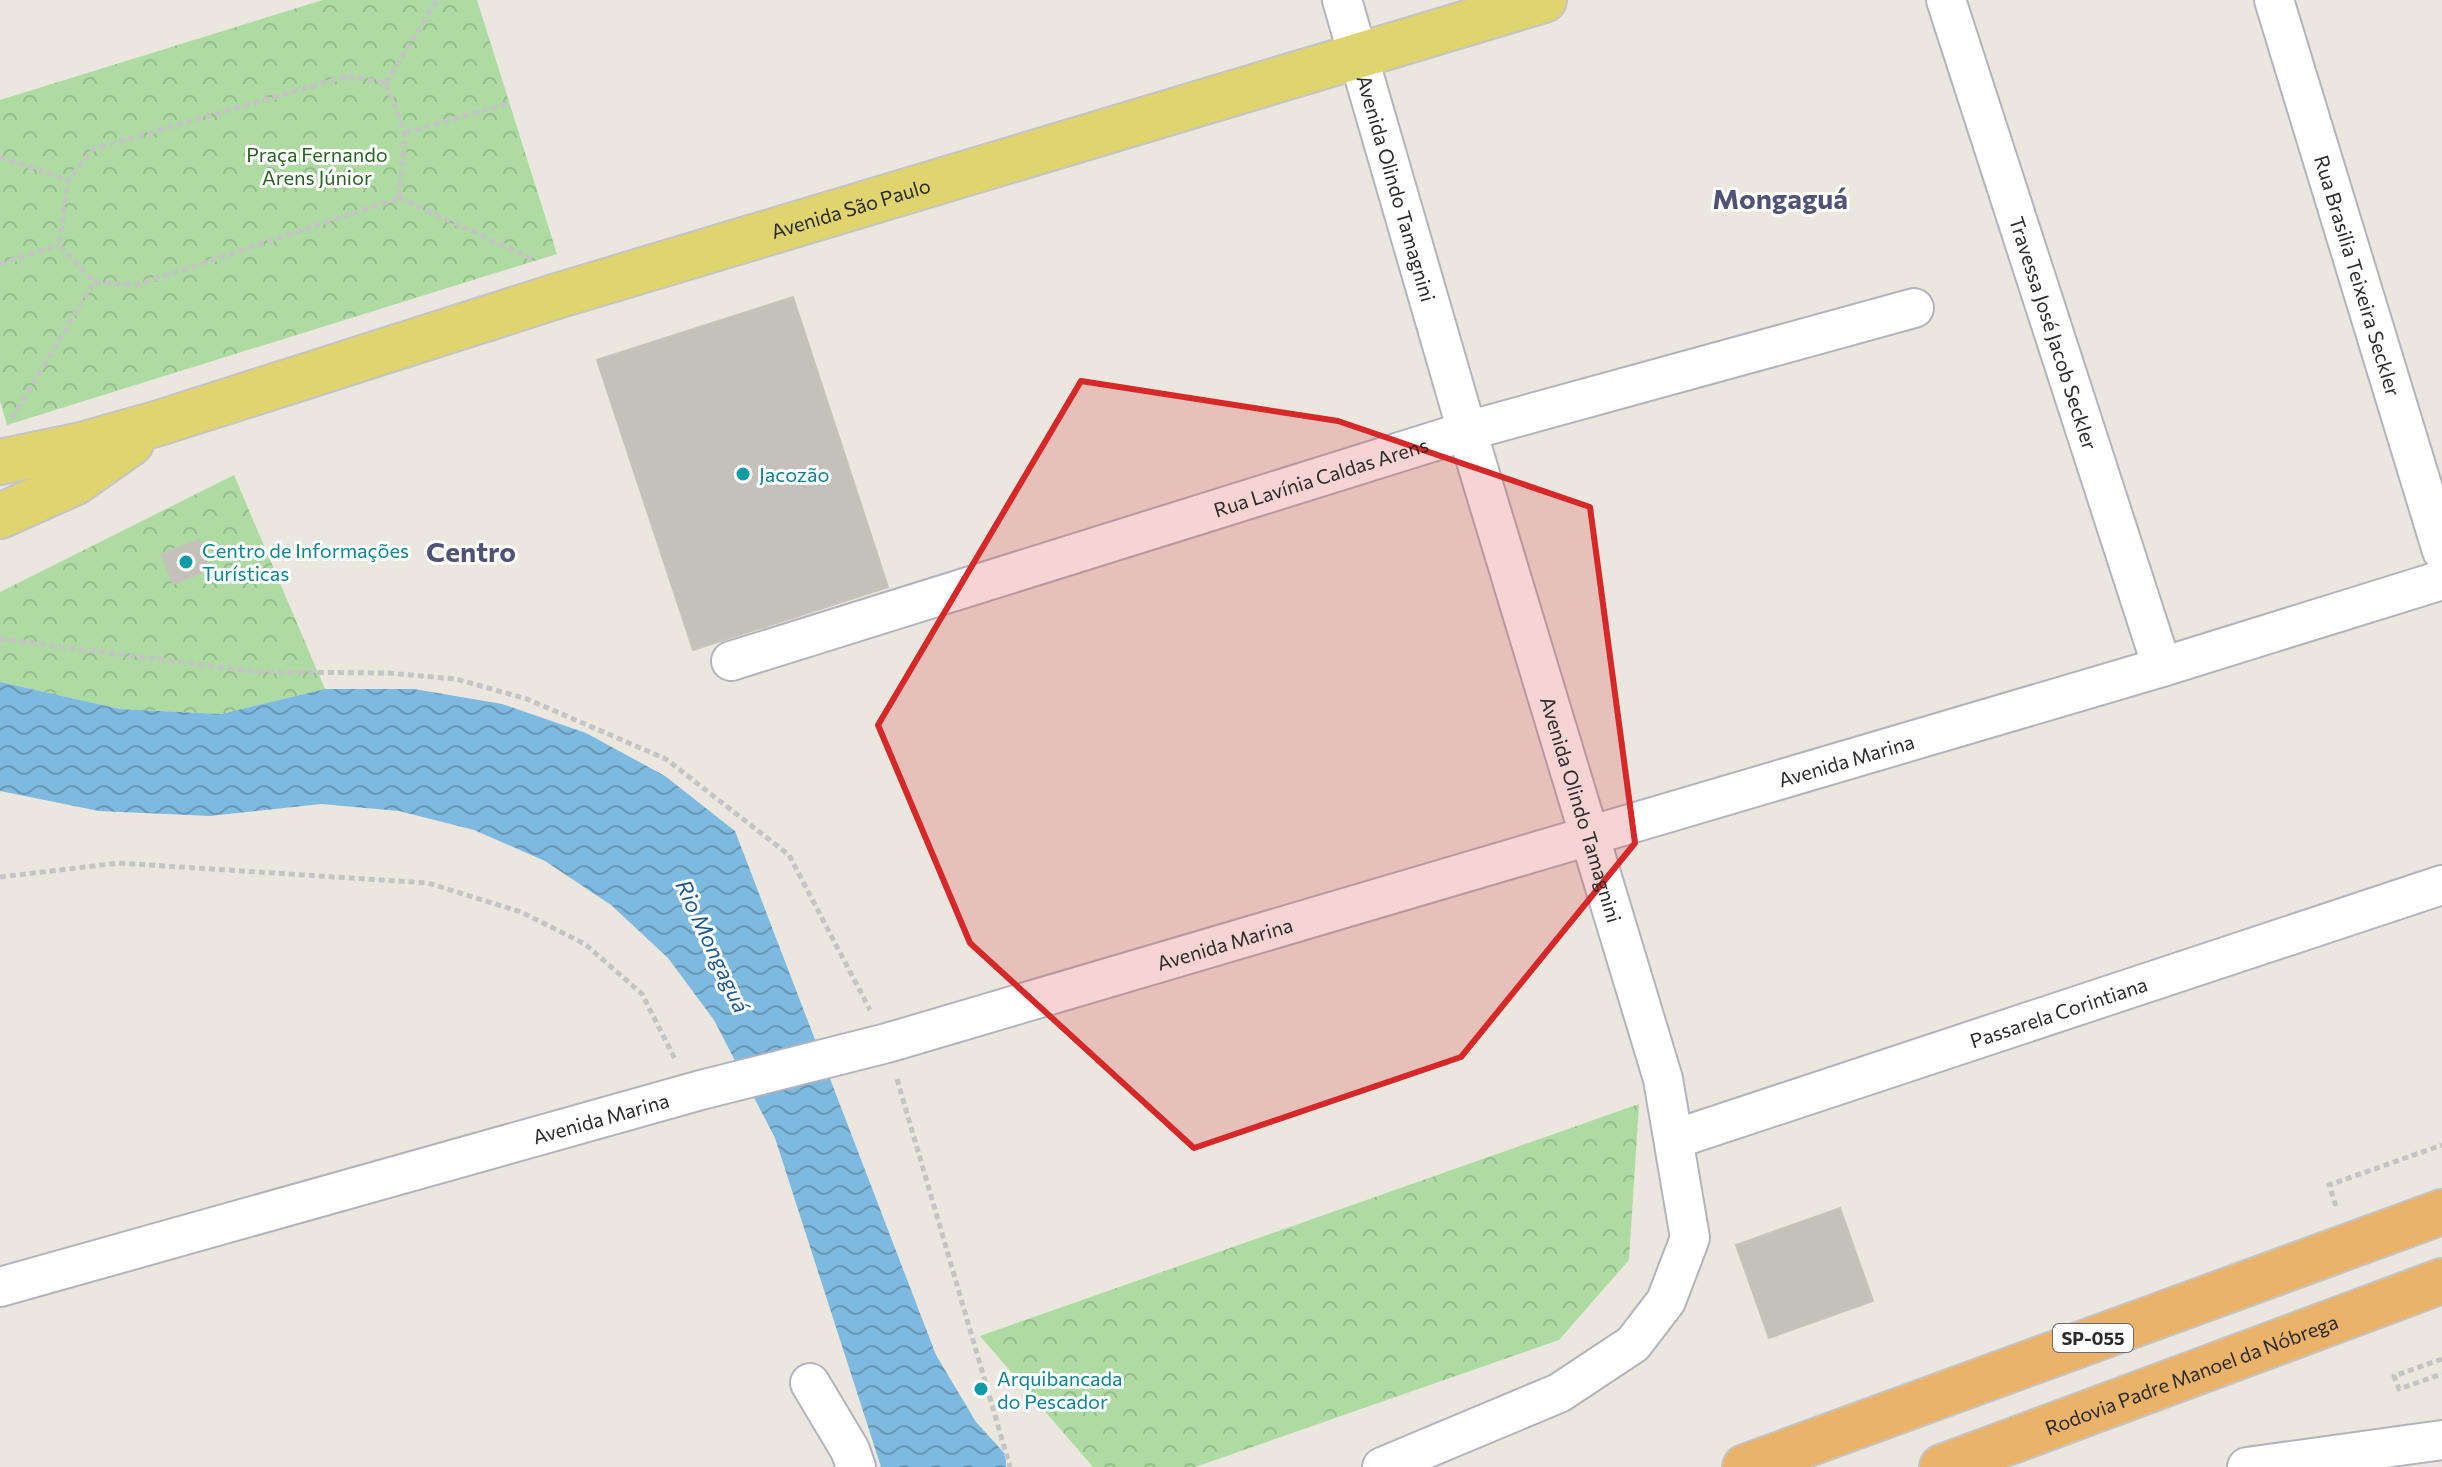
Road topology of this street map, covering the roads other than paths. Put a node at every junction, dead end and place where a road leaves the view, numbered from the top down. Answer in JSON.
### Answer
{"nodes":[{"id":1,"x":1342,"y":0,"type":"edge"},
{"id":2,"x":1544,"y":0,"type":"edge"},
{"id":3,"x":1946,"y":0,"type":"edge"},
{"id":4,"x":2274,"y":0,"type":"edge"},
{"id":5,"x":1357,"y":55,"type":"junction"},
{"id":6,"x":1914,"y":308,"type":"dead end"},
{"id":7,"x":159,"y":423,"type":"junction"},
{"id":8,"x":1467,"y":431,"type":"junction"},
{"id":9,"x":8,"y":460,"type":"edge"},
{"id":10,"x":0,"y":516,"type":"edge"},
{"id":11,"x":2442,"y":551,"type":"edge"},
{"id":12,"x":2442,"y":580,"type":"edge"},
{"id":13,"x":731,"y":661,"type":"dead end"},
{"id":14,"x":2162,"y":667,"type":"junction"},
{"id":15,"x":1588,"y":837,"type":"junction"},
{"id":16,"x":2442,"y":885,"type":"edge"},
{"id":17,"x":1675,"y":1139,"type":"junction"},
{"id":18,"x":2442,"y":1212,"type":"edge"},
{"id":19,"x":2442,"y":1281,"type":"edge"},
{"id":20,"x":0,"y":1287,"type":"edge"},
{"id":21,"x":810,"y":1383,"type":"dead end"},
{"id":22,"x":2064,"y":1423,"type":"junction"},
{"id":23,"x":2442,"y":1440,"type":"edge"},
{"id":24,"x":856,"y":1467,"type":"edge"},
{"id":25,"x":1382,"y":1467,"type":"edge"},
{"id":26,"x":1745,"y":1467,"type":"edge"},
{"id":27,"x":1942,"y":1467,"type":"edge"},
{"id":28,"x":2012,"y":1467,"type":"edge"},
{"id":29,"x":2247,"y":1467,"type":"edge"}],
"edges":[{"from":1,"to":5,"type":"street","name":"Avenida Olindo Tamagnini"},
{"from":2,"to":5,"type":"main road","name":"Avenida São Paulo"},
{"from":3,"to":14,"type":"street","name":"Travessa José Jacob Seckler"},
{"from":4,"to":11,"type":"street","name":"Rua Brasilia Teixeira Seckler"},
{"from":5,"to":7,"type":"main road","name":"Avenida São Paulo"},
{"from":5,"to":8,"type":"street","name":"Avenida Olindo Tamagnini"},
{"from":6,"to":8,"type":"street","name":"Rua Lavínia Caldas Arens"},
{"from":7,"to":9,"type":"main road","name":"Avenida São Paulo"},
{"from":7,"to":10,"type":"main road","name":"Avenida São Paulo"},
{"from":8,"to":13,"type":"street","name":"Rua Lavínia Caldas Arens"},
{"from":8,"to":15,"type":"street","name":"Avenida Olindo Tamagnini"},
{"from":12,"to":14,"type":"street","name":"Avenida Marina"},
{"from":14,"to":15,"type":"street","name":"Avenida Marina"},
{"from":15,"to":17,"type":"street","name":"Avenida Olindo Tamagnini"},
{"from":15,"to":20,"type":"street","name":"Avenida Marina"},
{"from":16,"to":17,"type":"street","name":"Passarela Corintiana"},
{"from":17,"to":25,"type":"street","name":"Avenida Olindo Tamagnini"},
{"from":18,"to":26,"type":"highway","number":"SP-055"},
{"from":19,"to":22,"type":"highway","name":"Rodovia Padre Manoel da Nóbrega"},
{"from":21,"to":24,"type":"street"},
{"from":22,"to":27,"type":"highway","name":"Rodovia Padre Manoel da Nóbrega"},
{"from":22,"to":28,"type":"highway"},
{"from":23,"to":29,"type":"street"}]}
